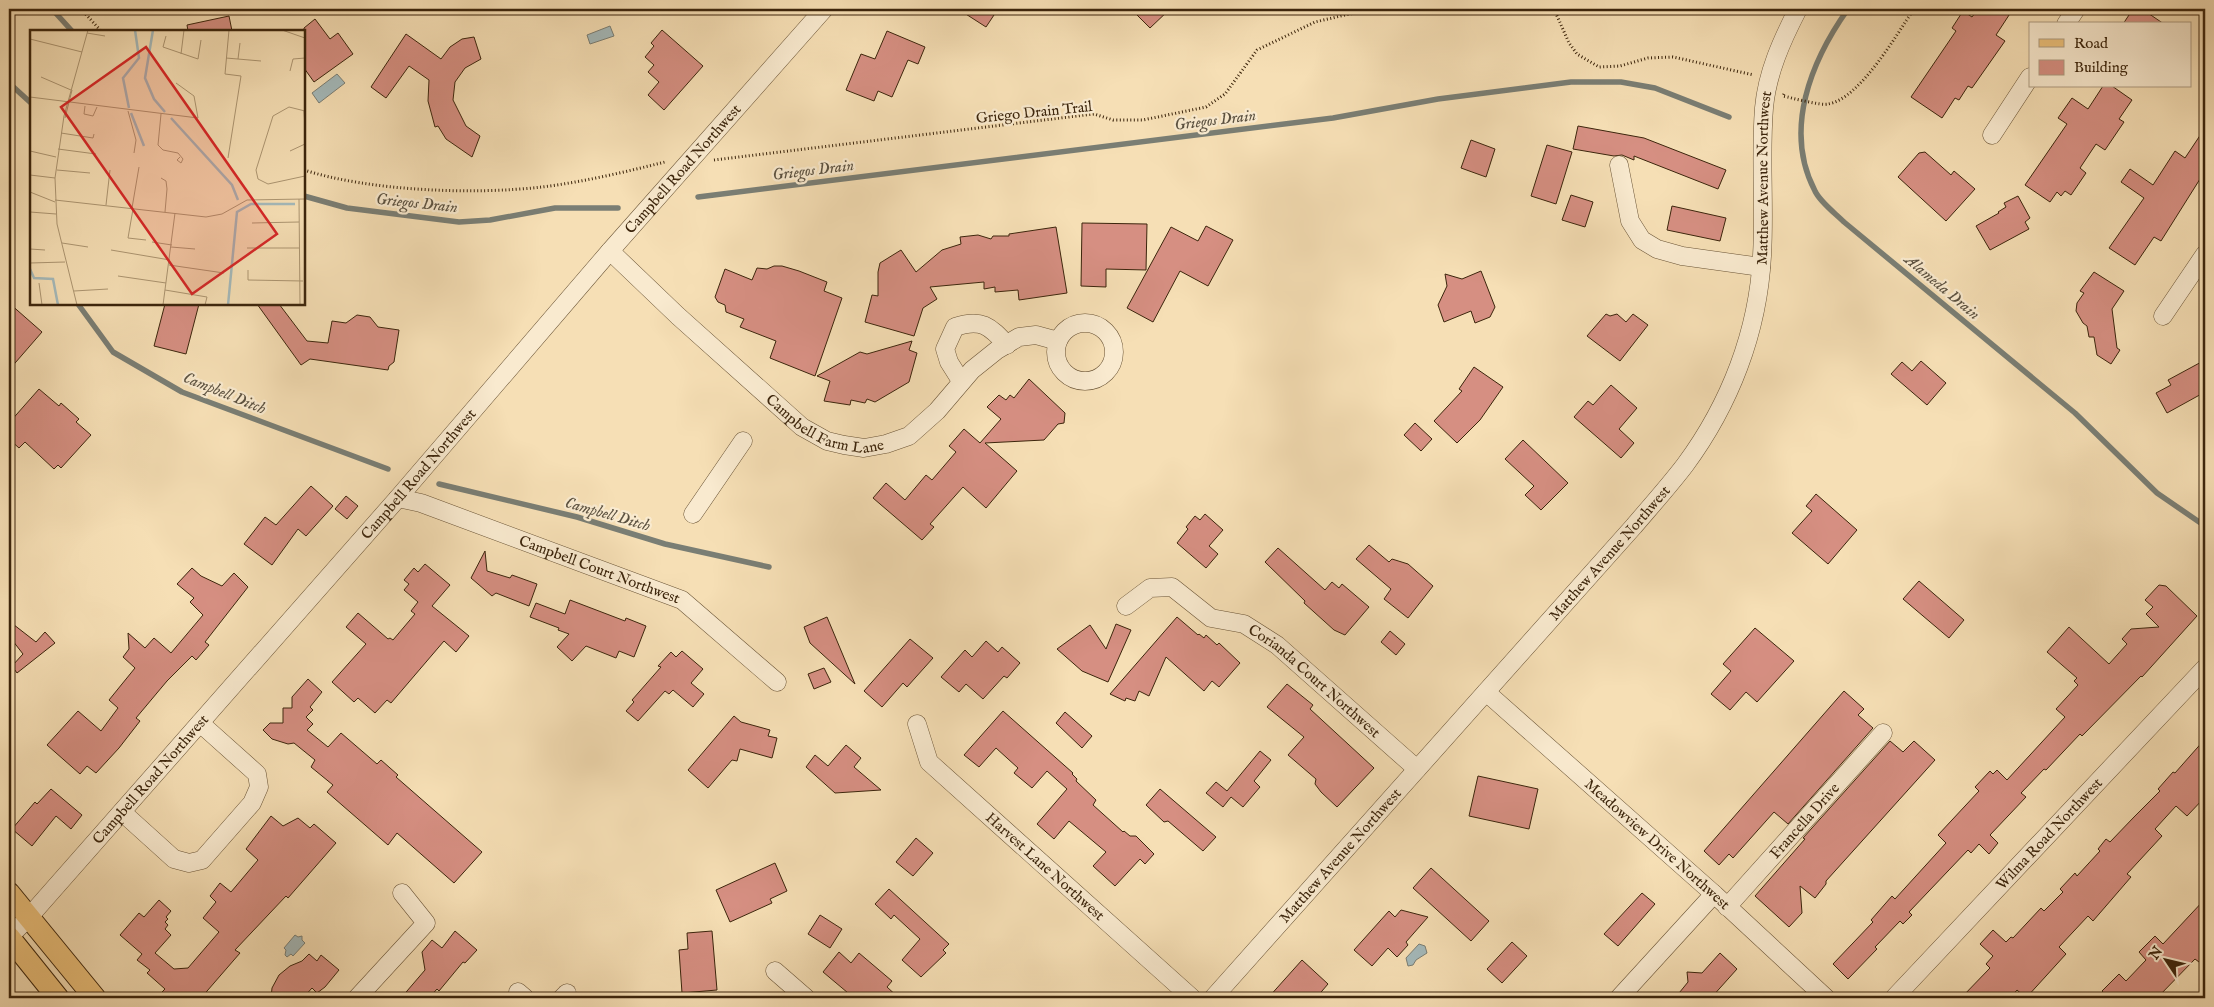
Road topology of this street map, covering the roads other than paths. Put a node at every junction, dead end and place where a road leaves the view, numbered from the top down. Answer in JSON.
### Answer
{"nodes":[{"id":1,"x":824,"y":9,"type":"edge"},
{"id":2,"x":1798,"y":9,"type":"edge"},
{"id":3,"x":2076,"y":9,"type":"edge"},
{"id":4,"x":2067,"y":22,"type":"edge"},
{"id":5,"x":2029,"y":79,"type":"edge"},
{"id":6,"x":1992,"y":135,"type":"dead end"},
{"id":7,"x":1619,"y":165,"type":"dead end"},
{"id":8,"x":610,"y":251,"type":"junction"},
{"id":9,"x":2205,"y":254,"type":"edge"},
{"id":10,"x":1761,"y":267,"type":"junction"},
{"id":11,"x":2164,"y":316,"type":"dead end"},
{"id":12,"x":1058,"y":341,"type":"dead end"},
{"id":13,"x":1008,"y":344,"type":"junction"},
{"id":14,"x":961,"y":381,"type":"junction"},
{"id":15,"x":743,"y":441,"type":"dead end"},
{"id":16,"x":398,"y":498,"type":"junction"},
{"id":17,"x":694,"y":514,"type":"dead end"},
{"id":18,"x":1126,"y":606,"type":"dead end"},
{"id":19,"x":2205,"y":668,"type":"edge"},
{"id":20,"x":777,"y":682,"type":"dead end"},
{"id":21,"x":1486,"y":692,"type":"junction"},
{"id":22,"x":200,"y":723,"type":"junction"},
{"id":23,"x":918,"y":724,"type":"dead end"},
{"id":24,"x":1883,"y":733,"type":"dead end"},
{"id":25,"x":1417,"y":769,"type":"junction"},
{"id":26,"x":122,"y":812,"type":"junction"},
{"id":27,"x":9,"y":893,"type":"edge"},
{"id":28,"x":402,"y":893,"type":"dead end"},
{"id":29,"x":1714,"y":894,"type":"junction"},
{"id":30,"x":1727,"y":907,"type":"junction"},
{"id":31,"x":29,"y":917,"type":"junction"},
{"id":32,"x":9,"y":937,"type":"edge"},
{"id":33,"x":775,"y":971,"type":"dead end"},
{"id":34,"x":1822,"y":997,"type":"edge"},
{"id":35,"x":58,"y":998,"type":"edge"},
{"id":36,"x":95,"y":998,"type":"edge"},
{"id":37,"x":357,"y":998,"type":"edge"},
{"id":38,"x":806,"y":998,"type":"edge"},
{"id":39,"x":1192,"y":998,"type":"edge"},
{"id":40,"x":1214,"y":998,"type":"edge"},
{"id":41,"x":1619,"y":998,"type":"edge"},
{"id":42,"x":1894,"y":998,"type":"edge"}],
"edges":[{"from":1,"to":8,"type":"street","name":"Campbell Road Northwest"},
{"from":2,"to":10,"type":"street","name":"Matthew Avenue Northwest"},
{"from":3,"to":4,"type":"street"},
{"from":5,"to":6,"type":"street"},
{"from":7,"to":10,"type":"street"},
{"from":8,"to":14,"type":"street","name":"Campbell Farm Lane"},
{"from":8,"to":16,"type":"street","name":"Campbell Road Northwest"},
{"from":9,"to":11,"type":"street"},
{"from":10,"to":21,"type":"street","name":"Matthew Avenue Northwest"},
{"from":12,"to":13,"type":"street","name":"Campbell Farm Lane"},
{"from":13,"to":14,"type":"street","name":"Campbell Farm Lane"},
{"from":13,"to":14,"type":"street"},
{"from":15,"to":17,"type":"street"},
{"from":16,"to":20,"type":"street","name":"Campbell Court Northwest"},
{"from":16,"to":22,"type":"street","name":"Campbell Road Northwest"},
{"from":18,"to":25,"type":"street","name":"Corianda Court Northwest"},
{"from":19,"to":42,"type":"street","name":"Wilma Road Northwest"},
{"from":21,"to":25,"type":"street","name":"Matthew Avenue Northwest"},
{"from":21,"to":29,"type":"street","name":"Meadowview Drive Northwest"},
{"from":22,"to":26,"type":"street","name":"Campbell Road Northwest"},
{"from":22,"to":26,"type":"street"},
{"from":23,"to":39,"type":"street","name":"Harvest Lane Northwest"},
{"from":24,"to":30,"type":"street","name":"Francella Drive"},
{"from":25,"to":40,"type":"street","name":"Matthew Avenue Northwest"},
{"from":26,"to":31,"type":"street","name":"Campbell Road Northwest"},
{"from":27,"to":31,"type":"main road"},
{"from":28,"to":37,"type":"street"},
{"from":29,"to":30,"type":"street","name":"Meadowview Drive Northwest"},
{"from":29,"to":41,"type":"street"},
{"from":30,"to":34,"type":"street","name":"Meadowview Drive Northwest"},
{"from":31,"to":32,"type":"street","name":"Campbell Road Northwest"},
{"from":31,"to":36,"type":"main road"},
{"from":32,"to":35,"type":"main road"},
{"from":33,"to":38,"type":"street"}]}
